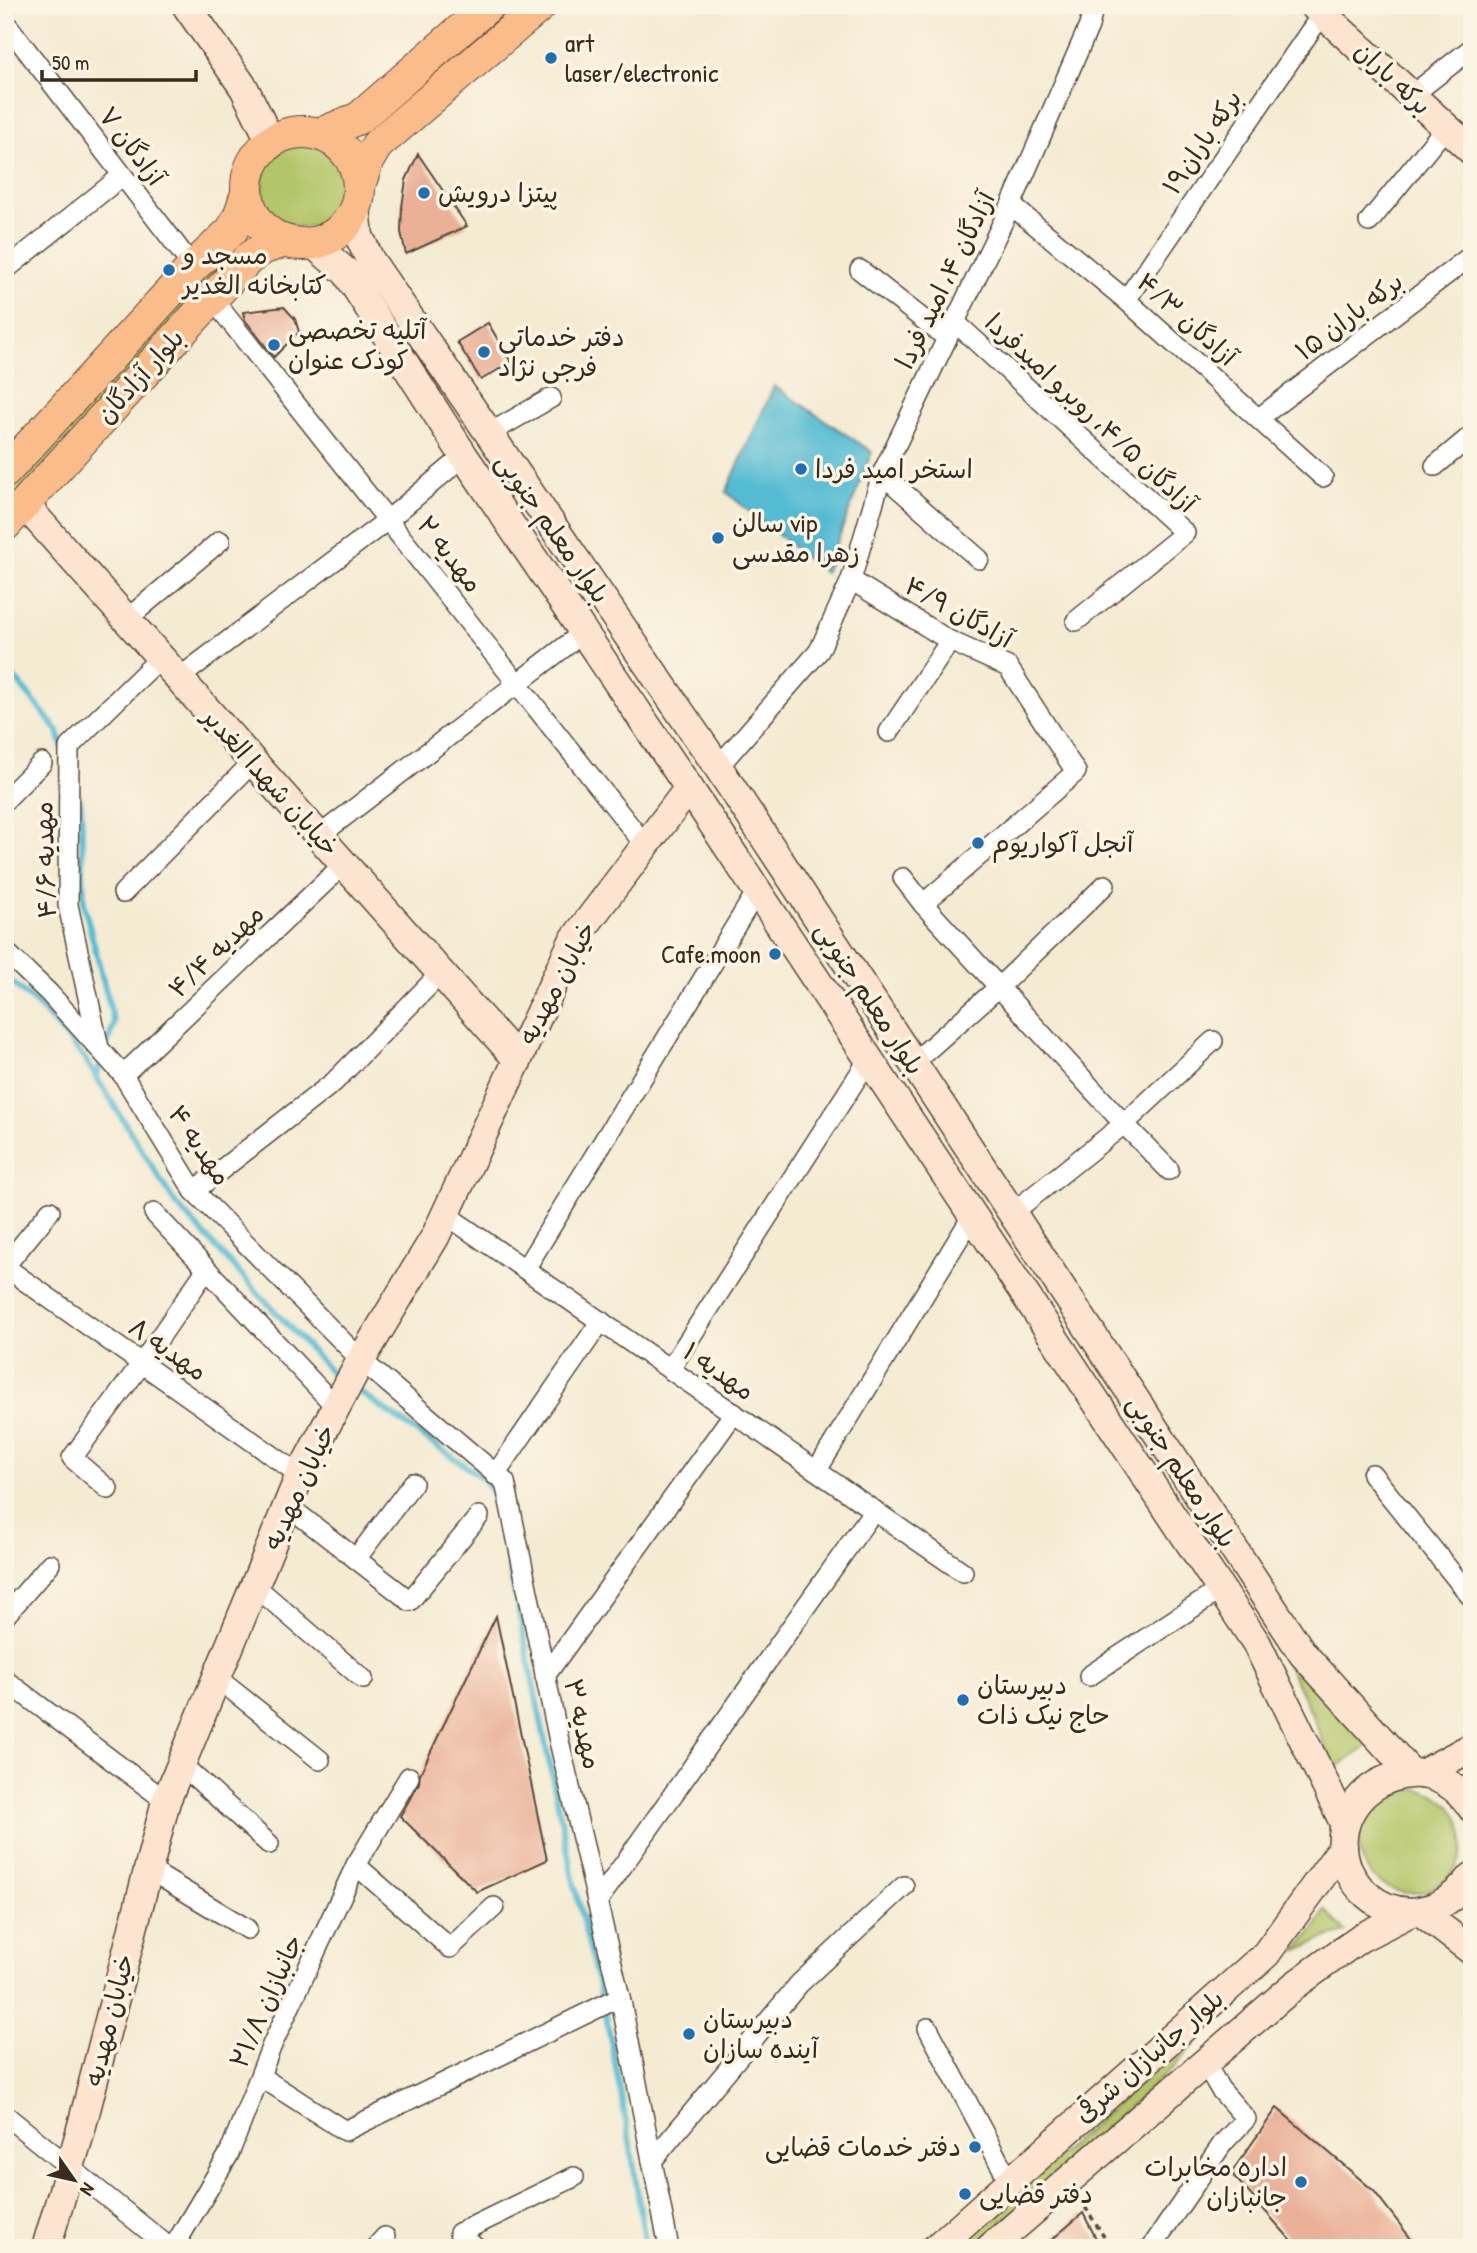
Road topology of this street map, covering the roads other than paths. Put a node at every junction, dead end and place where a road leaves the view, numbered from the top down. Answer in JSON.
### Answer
{"nodes":[{"id":1,"x":186,"y":5,"type":"edge"},
{"id":2,"x":489,"y":5,"type":"edge"},
{"id":3,"x":541,"y":5,"type":"edge"},
{"id":4,"x":1094,"y":5,"type":"edge"},
{"id":5,"x":1317,"y":9,"type":"edge"},
{"id":6,"x":5,"y":22,"type":"edge"},
{"id":7,"x":1472,"y":48,"type":"edge"},
{"id":8,"x":1412,"y":95,"type":"junction"},
{"id":9,"x":1446,"y":127,"type":"junction"},
{"id":10,"x":320,"y":134,"type":"junction"},
{"id":11,"x":271,"y":142,"type":"junction"},
{"id":12,"x":1472,"y":151,"type":"edge"},
{"id":13,"x":122,"y":176,"type":"junction"},
{"id":14,"x":247,"y":193,"type":"junction"},
{"id":15,"x":357,"y":196,"type":"junction"},
{"id":16,"x":1012,"y":205,"type":"junction"},
{"id":17,"x":1369,"y":222,"type":"dead end"},
{"id":18,"x":298,"y":242,"type":"junction"},
{"id":19,"x":1472,"y":255,"type":"edge"},
{"id":20,"x":193,"y":267,"type":"junction"},
{"id":21,"x":5,"y":270,"type":"edge"},
{"id":22,"x":860,"y":270,"type":"dead end"},
{"id":23,"x":211,"y":297,"type":"junction"},
{"id":24,"x":1126,"y":300,"type":"junction"},
{"id":25,"x":951,"y":330,"type":"junction"},
{"id":26,"x":551,"y":398,"type":"dead end"},
{"id":27,"x":1259,"y":418,"type":"junction"},
{"id":28,"x":488,"y":434,"type":"junction"},
{"id":29,"x":1472,"y":435,"type":"edge"},
{"id":30,"x":464,"y":456,"type":"junction"},
{"id":31,"x":1436,"y":466,"type":"dead end"},
{"id":32,"x":5,"y":472,"type":"edge"},
{"id":33,"x":882,"y":474,"type":"junction"},
{"id":34,"x":1323,"y":477,"type":"dead end"},
{"id":35,"x":15,"y":515,"type":"edge"},
{"id":36,"x":389,"y":519,"type":"junction"},
{"id":37,"x":220,"y":541,"type":"dead end"},
{"id":38,"x":569,"y":551,"type":"junction"},
{"id":39,"x":979,"y":559,"type":"dead end"},
{"id":40,"x":542,"y":571,"type":"junction"},
{"id":41,"x":851,"y":580,"type":"junction"},
{"id":42,"x":127,"y":619,"type":"junction"},
{"id":43,"x":1076,"y":621,"type":"dead end"},
{"id":44,"x":584,"y":632,"type":"junction"},
{"id":45,"x":950,"y":641,"type":"junction"},
{"id":46,"x":161,"y":657,"type":"junction"},
{"id":47,"x":179,"y":678,"type":"junction"},
{"id":48,"x":519,"y":684,"type":"junction"},
{"id":49,"x":889,"y":732,"type":"dead end"},
{"id":50,"x":253,"y":762,"type":"junction"},
{"id":51,"x":42,"y":763,"type":"dead end"},
{"id":52,"x":718,"y":767,"type":"junction"},
{"id":53,"x":689,"y":788,"type":"junction"},
{"id":54,"x":5,"y":800,"type":"edge"},
{"id":55,"x":319,"y":836,"type":"junction"},
{"id":56,"x":645,"y":845,"type":"junction"},
{"id":57,"x":344,"y":864,"type":"junction"},
{"id":58,"x":903,"y":878,"type":"dead end"},
{"id":59,"x":1105,"y":885,"type":"dead end"},
{"id":60,"x":757,"y":891,"type":"junction"},
{"id":61,"x":123,"y":893,"type":"dead end"},
{"id":62,"x":923,"y":904,"type":"junction"},
{"id":63,"x":5,"y":951,"type":"edge"},
{"id":64,"x":441,"y":973,"type":"junction"},
{"id":65,"x":1000,"y":986,"type":"junction"},
{"id":66,"x":1213,"y":1041,"type":"dead end"},
{"id":67,"x":100,"y":1052,"type":"junction"},
{"id":68,"x":869,"y":1059,"type":"junction"},
{"id":69,"x":518,"y":1060,"type":"junction"},
{"id":70,"x":913,"y":1063,"type":"junction"},
{"id":71,"x":123,"y":1075,"type":"junction"},
{"id":72,"x":1124,"y":1124,"type":"junction"},
{"id":73,"x":1169,"y":1170,"type":"dead end"},
{"id":74,"x":194,"y":1191,"type":"junction"},
{"id":75,"x":50,"y":1211,"type":"dead end"},
{"id":76,"x":154,"y":1213,"type":"dead end"},
{"id":77,"x":1012,"y":1213,"type":"junction"},
{"id":78,"x":445,"y":1214,"type":"junction"},
{"id":79,"x":972,"y":1215,"type":"junction"},
{"id":80,"x":5,"y":1266,"type":"edge"},
{"id":81,"x":525,"y":1269,"type":"junction"},
{"id":82,"x":206,"y":1270,"type":"junction"},
{"id":83,"x":601,"y":1321,"type":"junction"},
{"id":84,"x":361,"y":1360,"type":"junction"},
{"id":85,"x":142,"y":1363,"type":"junction"},
{"id":86,"x":670,"y":1369,"type":"junction"},
{"id":87,"x":337,"y":1408,"type":"junction"},
{"id":88,"x":734,"y":1413,"type":"junction"},
{"id":89,"x":817,"y":1470,"type":"junction"},
{"id":90,"x":1372,"y":1474,"type":"dead end"},
{"id":91,"x":300,"y":1475,"type":"junction"},
{"id":92,"x":495,"y":1475,"type":"junction"},
{"id":93,"x":413,"y":1483,"type":"dead end"},
{"id":94,"x":108,"y":1489,"type":"dead end"},
{"id":95,"x":288,"y":1506,"type":"junction"},
{"id":96,"x":874,"y":1510,"type":"junction"},
{"id":97,"x":479,"y":1516,"type":"dead end"},
{"id":98,"x":356,"y":1559,"type":"junction"},
{"id":99,"x":50,"y":1564,"type":"dead end"},
{"id":100,"x":963,"y":1572,"type":"dead end"},
{"id":101,"x":255,"y":1586,"type":"junction"},
{"id":102,"x":1221,"y":1589,"type":"junction"},
{"id":103,"x":1472,"y":1598,"type":"edge"},
{"id":104,"x":5,"y":1616,"type":"edge"},
{"id":105,"x":545,"y":1676,"type":"junction"},
{"id":106,"x":1089,"y":1676,"type":"dead end"},
{"id":107,"x":217,"y":1678,"type":"junction"},
{"id":108,"x":5,"y":1679,"type":"edge"},
{"id":109,"x":363,"y":1679,"type":"dead end"},
{"id":110,"x":1472,"y":1747,"type":"edge"},
{"id":111,"x":320,"y":1760,"type":"dead end"},
{"id":112,"x":181,"y":1764,"type":"junction"},
{"id":113,"x":1417,"y":1774,"type":"junction"},
{"id":114,"x":409,"y":1777,"type":"dead end"},
{"id":115,"x":166,"y":1801,"type":"junction"},
{"id":116,"x":1472,"y":1808,"type":"edge"},
{"id":117,"x":1344,"y":1836,"type":"junction"},
{"id":118,"x":269,"y":1844,"type":"dead end"},
{"id":119,"x":356,"y":1865,"type":"junction"},
{"id":120,"x":148,"y":1869,"type":"junction"},
{"id":121,"x":1472,"y":1877,"type":"edge"},
{"id":122,"x":904,"y":1886,"type":"dead end"},
{"id":123,"x":597,"y":1902,"type":"junction"},
{"id":124,"x":494,"y":1907,"type":"dead end"},
{"id":125,"x":1416,"y":1912,"type":"junction"},
{"id":126,"x":247,"y":1929,"type":"dead end"},
{"id":127,"x":1472,"y":1951,"type":"edge"},
{"id":128,"x":1266,"y":1954,"type":"junction"},
{"id":129,"x":1295,"y":1986,"type":"junction"},
{"id":130,"x":620,"y":1997,"type":"junction"},
{"id":131,"x":928,"y":2028,"type":"dead end"},
{"id":132,"x":1205,"y":2063,"type":"junction"},
{"id":133,"x":261,"y":2077,"type":"junction"},
{"id":134,"x":5,"y":2115,"type":"edge"},
{"id":135,"x":652,"y":2161,"type":"junction"},
{"id":136,"x":70,"y":2169,"type":"junction"},
{"id":137,"x":574,"y":2177,"type":"dead end"},
{"id":138,"x":1009,"y":2181,"type":"junction"},
{"id":139,"x":149,"y":2241,"type":"edge"},
{"id":140,"x":46,"y":2248,"type":"edge"},
{"id":141,"x":171,"y":2248,"type":"edge"},
{"id":142,"x":475,"y":2248,"type":"edge"},
{"id":143,"x":669,"y":2248,"type":"edge"},
{"id":144,"x":936,"y":2248,"type":"edge"},
{"id":145,"x":990,"y":2248,"type":"edge"},
{"id":146,"x":1152,"y":2248,"type":"edge"}],
"edges":[{"from":1,"to":11,"type":"main road"},
{"from":2,"to":10,"type":"main road"},
{"from":3,"to":15,"type":"main road"},
{"from":4,"to":16,"type":"street","name":"آزادگان ۴، امید فردا"},
{"from":5,"to":8,"type":"main road","name":"برکه باران"},
{"from":5,"to":24,"type":"street","name":"برکه باران۱۹"},
{"from":6,"to":13,"type":"street","name":"آزادگان ۷"},
{"from":7,"to":8,"type":"street"},
{"from":8,"to":9,"type":"main road","name":"برکه باران"},
{"from":9,"to":12,"type":"main road","name":"برکه باران"},
{"from":9,"to":17,"type":"street"},
{"from":10,"to":11,"type":"main road"},
{"from":10,"to":15,"type":"main road"},
{"from":11,"to":14,"type":"main road"},
{"from":13,"to":20,"type":"street","name":"آزادگان ۷"},
{"from":13,"to":21,"type":"street"},
{"from":14,"to":18,"type":"main road"},
{"from":14,"to":20,"type":"main road","name":"بلوار آزادگان"},
{"from":15,"to":18,"type":"main road"},
{"from":15,"to":28,"type":"main road","name":"بلوار معلم جنوبی"},
{"from":16,"to":24,"type":"street","name":"آزادگان ۴/۳"},
{"from":16,"to":25,"type":"street","name":"آزادگان ۴، امید فردا"},
{"from":18,"to":23,"type":"main road","name":"بلوار آزادگان"},
{"from":18,"to":30,"type":"main road","name":"بلوار معلم جنوبی"},
{"from":19,"to":27,"type":"street","name":"برکه باران ۱۵"},
{"from":20,"to":32,"type":"main road","name":"بلوار آزادگان"},
{"from":22,"to":25,"type":"street"},
{"from":23,"to":35,"type":"main road","name":"بلوار آزادگان"},
{"from":23,"to":36,"type":"street","name":"مهدیه ۲"},
{"from":24,"to":27,"type":"street","name":"آزادگان ۴/۳"},
{"from":25,"to":33,"type":"street","name":"آزادگان ۴، امید فردا"},
{"from":25,"to":43,"type":"street","name":"آزادگان ۴/۵، روبرو امیدفردا"},
{"from":26,"to":28,"type":"street"},
{"from":27,"to":34,"type":"street","name":"آزادگان ۴/۳"},
{"from":28,"to":38,"type":"main road","name":"بلوار معلم جنوبی"},
{"from":29,"to":31,"type":"street"},
{"from":30,"to":36,"type":"street"},
{"from":30,"to":40,"type":"main road","name":"بلوار معلم جنوبی"},
{"from":33,"to":39,"type":"street"},
{"from":33,"to":41,"type":"street","name":"آزادگان ۴، امید فردا"},
{"from":35,"to":42,"type":"main road","name":"خیابان شهدا الغدیر"},
{"from":36,"to":47,"type":"street"},
{"from":36,"to":48,"type":"street","name":"مهدیه ۲"},
{"from":37,"to":42,"type":"street"},
{"from":38,"to":40,"type":"main road"},
{"from":38,"to":52,"type":"main road","name":"بلوار معلم جنوبی"},
{"from":40,"to":44,"type":"main road","name":"بلوار معلم جنوبی"},
{"from":41,"to":45,"type":"street","name":"آزادگان ۴/۹"},
{"from":41,"to":52,"type":"street","name":"آزادگان ۴، امید فردا"},
{"from":42,"to":46,"type":"main road","name":"خیابان شهدا الغدیر"},
{"from":44,"to":48,"type":"street"},
{"from":44,"to":53,"type":"main road","name":"بلوار معلم جنوبی"},
{"from":45,"to":49,"type":"street"},
{"from":45,"to":62,"type":"street","name":"آزادگان ۴/۹"},
{"from":46,"to":47,"type":"main road","name":"خیابان شهدا الغدیر"},
{"from":46,"to":67,"type":"street","name":"مهدیه ۴/۶"},
{"from":47,"to":50,"type":"main road","name":"خیابان شهدا الغدیر"},
{"from":48,"to":55,"type":"street"},
{"from":48,"to":56,"type":"street","name":"مهدیه ۲"},
{"from":50,"to":55,"type":"main road","name":"خیابان شهدا الغدیر"},
{"from":50,"to":61,"type":"street"},
{"from":51,"to":54,"type":"street"},
{"from":52,"to":70,"type":"main road","name":"بلوار معلم جنوبی"},
{"from":53,"to":56,"type":"main road","name":"خیابان مهدیه"},
{"from":53,"to":60,"type":"main road","name":"بلوار معلم جنوبی"},
{"from":55,"to":57,"type":"main road","name":"خیابان شهدا الغدیر"},
{"from":56,"to":69,"type":"main road","name":"خیابان مهدیه"},
{"from":57,"to":64,"type":"main road","name":"خیابان شهدا الغدیر"},
{"from":57,"to":71,"type":"street","name":"مهدیه ۴/۴"},
{"from":58,"to":62,"type":"street"},
{"from":59,"to":65,"type":"street"},
{"from":60,"to":68,"type":"main road","name":"بلوار معلم جنوبی"},
{"from":60,"to":81,"type":"street"},
{"from":62,"to":65,"type":"street"},
{"from":63,"to":67,"type":"street","name":"مهدیه ۴"},
{"from":64,"to":69,"type":"main road","name":"خیابان شهدا الغدیر"},
{"from":64,"to":74,"type":"street"},
{"from":65,"to":70,"type":"street"},
{"from":65,"to":72,"type":"street"},
{"from":66,"to":72,"type":"street"},
{"from":67,"to":71,"type":"street","name":"مهدیه ۴"},
{"from":68,"to":79,"type":"main road","name":"بلوار معلم جنوبی"},
{"from":68,"to":86,"type":"street"},
{"from":69,"to":78,"type":"main road","name":"خیابان مهدیه"},
{"from":70,"to":77,"type":"main road","name":"بلوار معلم جنوبی"},
{"from":71,"to":74,"type":"street","name":"مهدیه ۴"},
{"from":72,"to":73,"type":"street"},
{"from":72,"to":77,"type":"street"},
{"from":74,"to":84,"type":"street","name":"مهدیه ۴"},
{"from":75,"to":80,"type":"street"},
{"from":76,"to":82,"type":"street"},
{"from":77,"to":113,"type":"main road","name":"بلوار معلم جنوبی"},
{"from":78,"to":81,"type":"street","name":"مهدیه ۱"},
{"from":78,"to":84,"type":"main road","name":"خیابان مهدیه"},
{"from":79,"to":89,"type":"street"},
{"from":79,"to":102,"type":"main road","name":"بلوار معلم جنوبی"},
{"from":80,"to":85,"type":"street","name":"مهدیه ۸"},
{"from":81,"to":83,"type":"street","name":"مهدیه ۱"},
{"from":82,"to":85,"type":"street"},
{"from":82,"to":87,"type":"street"},
{"from":83,"to":86,"type":"street","name":"مهدیه ۱"},
{"from":83,"to":92,"type":"street"},
{"from":84,"to":87,"type":"main road","name":"خیابان مهدیه"},
{"from":84,"to":92,"type":"street","name":"مهدیه ۳"},
{"from":85,"to":91,"type":"street","name":"مهدیه ۸"},
{"from":85,"to":94,"type":"street"},
{"from":86,"to":88,"type":"street","name":"مهدیه ۱"},
{"from":87,"to":91,"type":"main road","name":"خیابان مهدیه"},
{"from":88,"to":89,"type":"street","name":"مهدیه ۱"},
{"from":88,"to":105,"type":"street"},
{"from":89,"to":96,"type":"street","name":"مهدیه ۱"},
{"from":90,"to":103,"type":"street"},
{"from":91,"to":95,"type":"main road","name":"خیابان مهدیه"},
{"from":92,"to":105,"type":"street","name":"مهدیه ۳"},
{"from":93,"to":98,"type":"street"},
{"from":95,"to":98,"type":"street"},
{"from":95,"to":101,"type":"main road","name":"خیابان مهدیه"},
{"from":96,"to":100,"type":"street","name":"مهدیه ۱"},
{"from":96,"to":123,"type":"street"},
{"from":97,"to":98,"type":"street"},
{"from":99,"to":104,"type":"street"},
{"from":101,"to":107,"type":"main road","name":"خیابان مهدیه"},
{"from":101,"to":109,"type":"street"},
{"from":102,"to":106,"type":"street"},
{"from":102,"to":117,"type":"main road","name":"بلوار معلم جنوبی"},
{"from":105,"to":123,"type":"street","name":"مهدیه ۳"},
{"from":107,"to":111,"type":"street"},
{"from":107,"to":112,"type":"main road","name":"خیابان مهدیه"},
{"from":108,"to":115,"type":"street"},
{"from":110,"to":113,"type":"main road","name":"بلوار جانبازان شرقی"},
{"from":112,"to":115,"type":"main road","name":"خیابان مهدیه"},
{"from":112,"to":118,"type":"street"},
{"from":113,"to":116,"type":"main road"},
{"from":113,"to":117,"type":"main road","name":"بلوار جانبازان شرقی"},
{"from":114,"to":119,"type":"street","name":"جانبازان ۲۱/۸"},
{"from":115,"to":120,"type":"main road","name":"خیابان مهدیه"},
{"from":117,"to":125,"type":"main road","name":"بلوار معلم جنوبی"},
{"from":117,"to":128,"type":"main road","name":"بلوار جانبازان شرقی"},
{"from":119,"to":124,"type":"street"},
{"from":119,"to":133,"type":"street","name":"جانبازان ۲۱/۸"},
{"from":120,"to":126,"type":"street"},
{"from":120,"to":136,"type":"main road","name":"خیابان مهدیه"},
{"from":121,"to":125,"type":"main road","name":"بلوار جانبازان شرقی"},
{"from":122,"to":135,"type":"street"},
{"from":123,"to":130,"type":"street","name":"مهدیه ۳"},
{"from":125,"to":127,"type":"main road"},
{"from":125,"to":129,"type":"main road","name":"بلوار جانبازان شرقی"},
{"from":128,"to":129,"type":"main road"},
{"from":128,"to":138,"type":"main road","name":"بلوار جانبازان شرقی"},
{"from":129,"to":132,"type":"main road","name":"بلوار جانبازان شرقی"},
{"from":130,"to":133,"type":"street"},
{"from":130,"to":135,"type":"street","name":"مهدیه ۳"},
{"from":131,"to":138,"type":"street"},
{"from":132,"to":145,"type":"main road","name":"بلوار جانبازان شرقی"},
{"from":132,"to":146,"type":"street"},
{"from":133,"to":141,"type":"street","name":"جانبازان ۲۱/۸"},
{"from":134,"to":136,"type":"street"},
{"from":135,"to":143,"type":"street","name":"مهدیه ۳"},
{"from":136,"to":139,"type":"street"},
{"from":136,"to":140,"type":"main road","name":"خیابان مهدیه"},
{"from":137,"to":142,"type":"street"},
{"from":138,"to":144,"type":"main road","name":"بلوار جانبازان شرقی"},
{"from":139,"to":141,"type":"street"}]}
